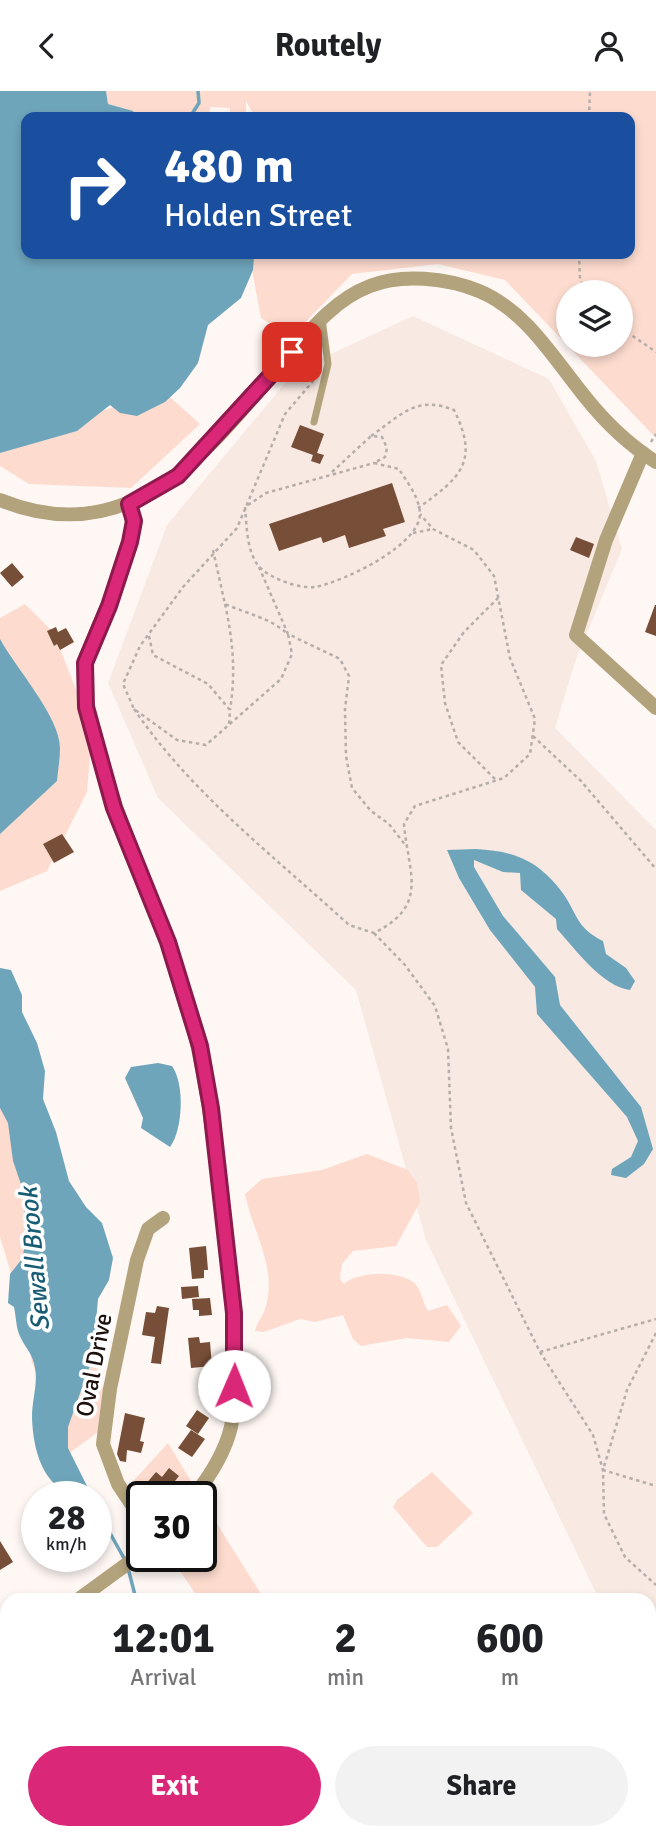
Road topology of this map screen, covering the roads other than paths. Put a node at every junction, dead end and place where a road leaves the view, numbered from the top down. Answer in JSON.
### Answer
{"nodes":[{"id":1,"x":322,"y":318,"type":"junction"},
{"id":2,"x":314,"y":422,"type":"dead end"},
{"id":3,"x":643,"y":453,"type":"junction"},
{"id":4,"x":656,"y":462,"type":"edge"},
{"id":5,"x":0,"y":501,"type":"edge"},
{"id":6,"x":129,"y":504,"type":"junction"},
{"id":7,"x":656,"y":708,"type":"edge"},
{"id":8,"x":163,"y":1218,"type":"dead end"},
{"id":9,"x":204,"y":1481,"type":"edge"},
{"id":10,"x":126,"y":1494,"type":"edge"},
{"id":11,"x":126,"y":1564,"type":"edge"},
{"id":12,"x":87,"y":1593,"type":"edge"}],
"edges":[{"from":1,"to":2,"type":"lane"},
{"from":1,"to":3,"type":"street"},
{"from":1,"to":6,"type":"street"},
{"from":3,"to":4,"type":"street"},
{"from":3,"to":7,"type":"street"},
{"from":5,"to":6,"type":"street"},
{"from":6,"to":9,"type":"street"},
{"from":8,"to":10,"type":"street","name":"Oval Drive"},
{"from":11,"to":12,"type":"street"}]}
